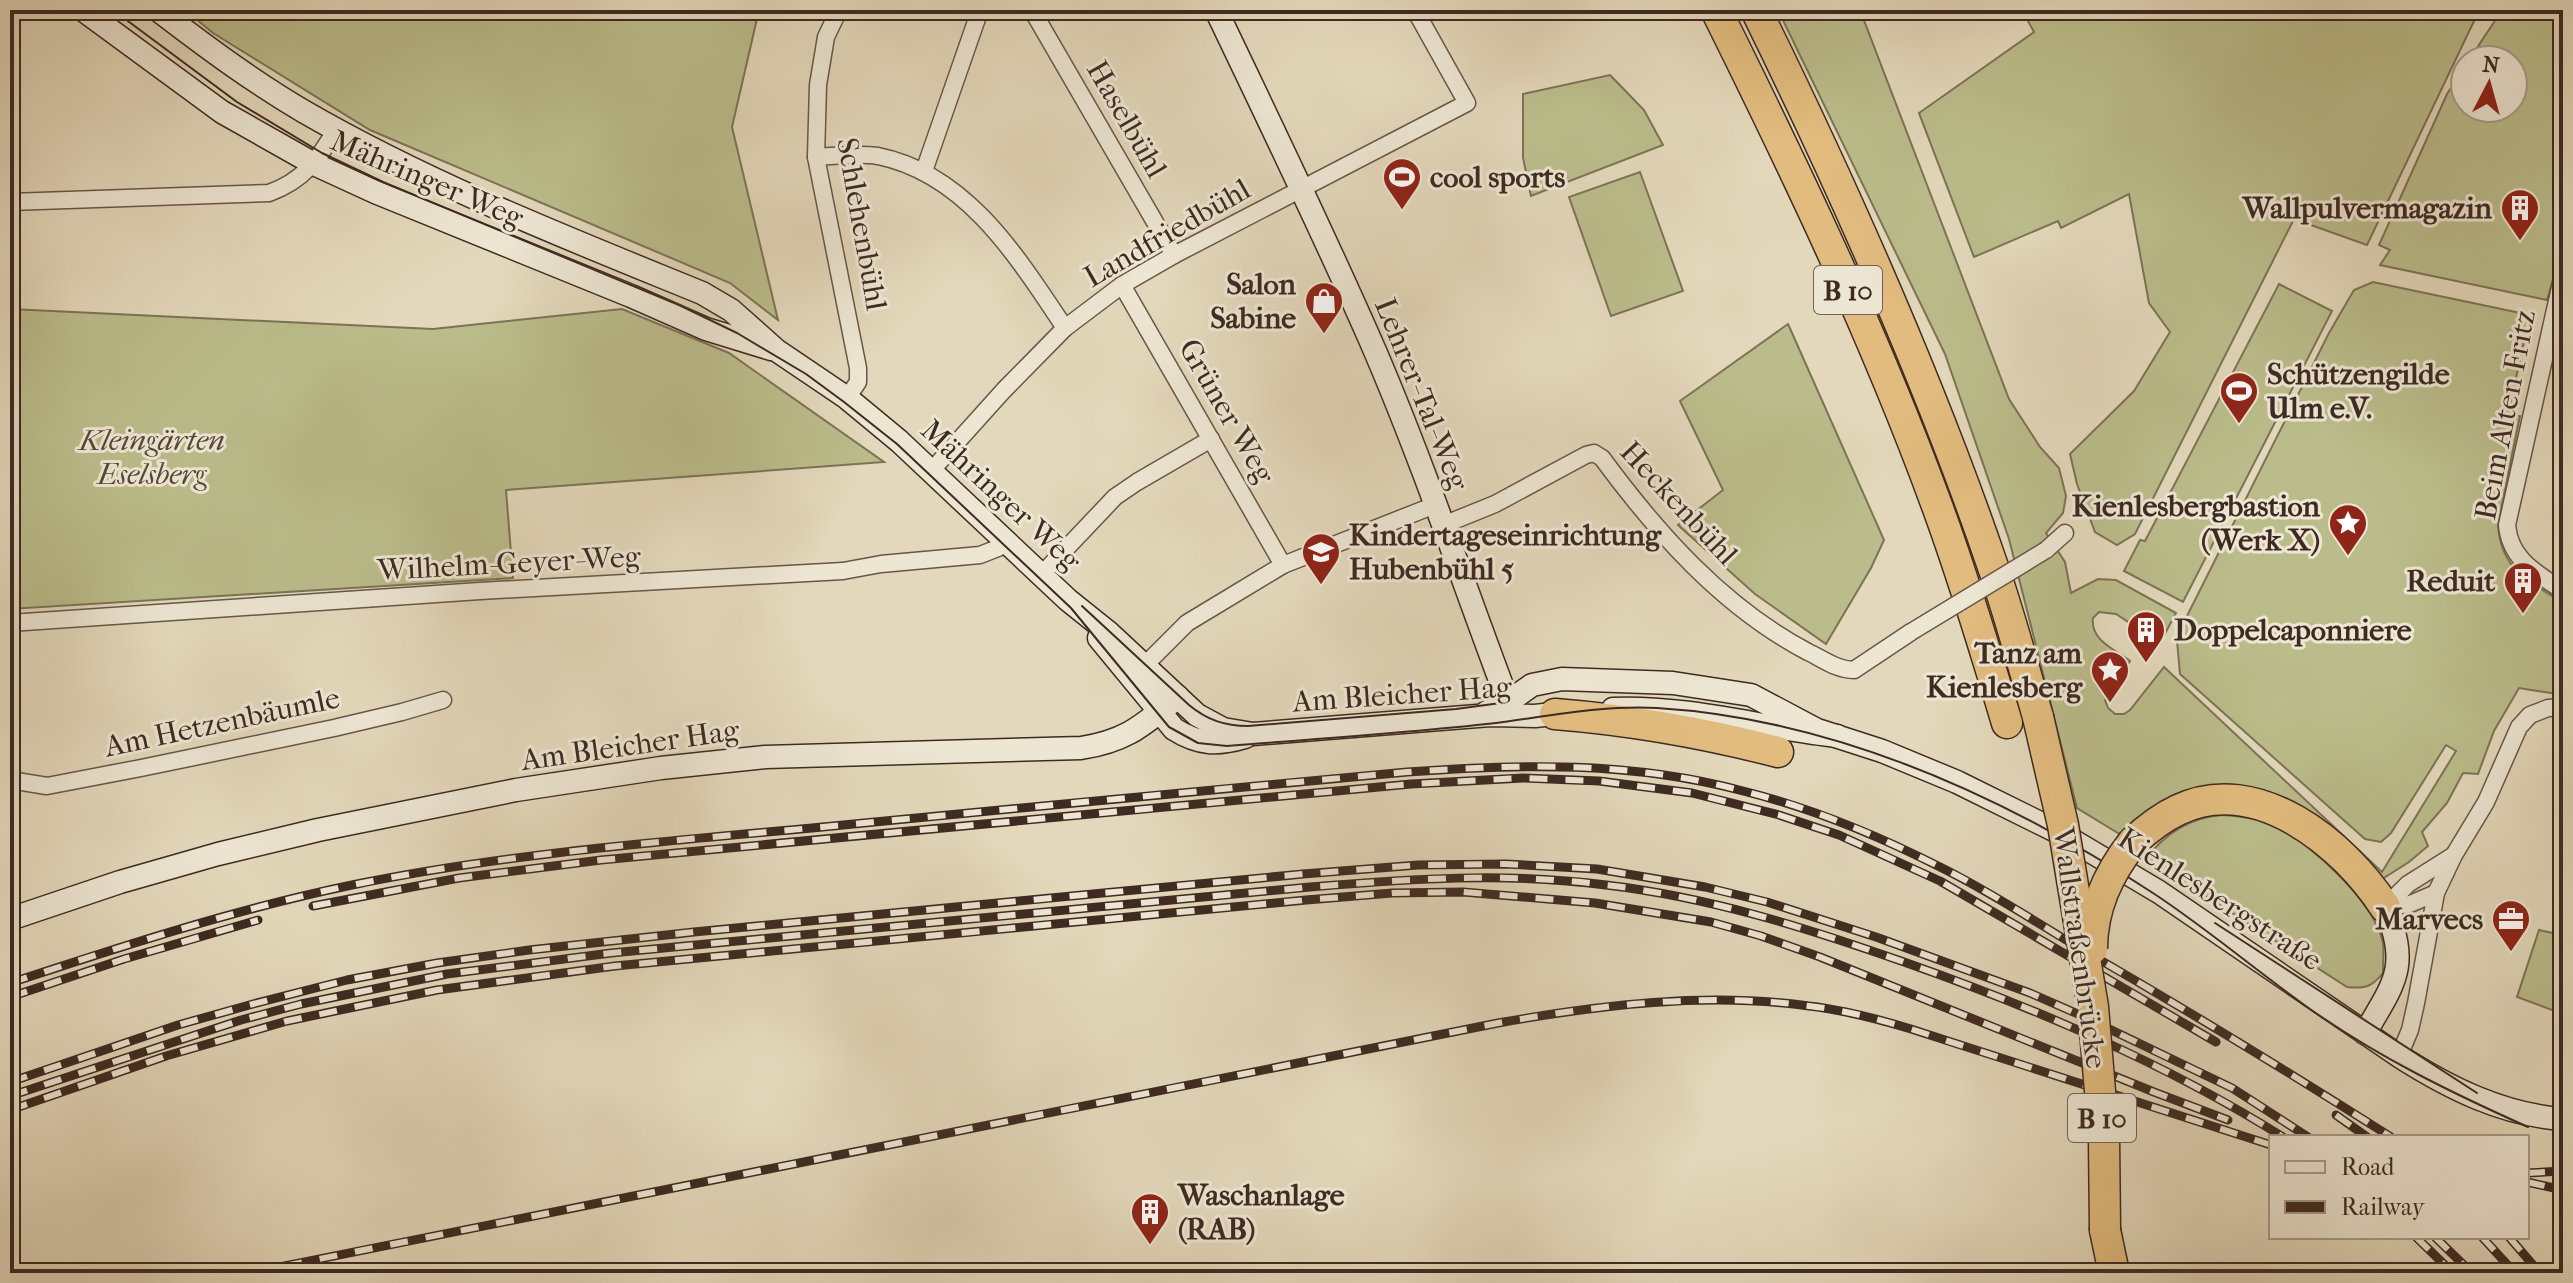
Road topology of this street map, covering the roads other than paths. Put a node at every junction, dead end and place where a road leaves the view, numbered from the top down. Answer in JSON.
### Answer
{"nodes":[{"id":1,"x":83,"y":10,"type":"edge"},
{"id":2,"x":158,"y":10,"type":"edge"},
{"id":3,"x":839,"y":10,"type":"edge"},
{"id":4,"x":980,"y":10,"type":"edge"},
{"id":5,"x":1032,"y":10,"type":"edge"},
{"id":6,"x":1216,"y":10,"type":"edge"},
{"id":7,"x":1415,"y":10,"type":"edge"},
{"id":8,"x":1716,"y":10,"type":"edge"},
{"id":9,"x":1756,"y":10,"type":"edge"},
{"id":10,"x":336,"y":129,"type":"junction"},
{"id":11,"x":816,"y":157,"type":"junction"},
{"id":12,"x":314,"y":164,"type":"junction"},
{"id":13,"x":924,"y":171,"type":"junction"},
{"id":14,"x":1302,"y":190,"type":"junction"},
{"id":15,"x":10,"y":202,"type":"edge"},
{"id":16,"x":1174,"y":255,"type":"junction"},
{"id":17,"x":2563,"y":274,"type":"edge"},
{"id":18,"x":1122,"y":285,"type":"junction"},
{"id":19,"x":2558,"y":316,"type":"edge"},
{"id":20,"x":1065,"y":328,"type":"junction"},
{"id":21,"x":776,"y":350,"type":"junction"},
{"id":22,"x":847,"y":398,"type":"junction"},
{"id":23,"x":1211,"y":439,"type":"junction"},
{"id":24,"x":932,"y":470,"type":"junction"},
{"id":25,"x":1439,"y":515,"type":"junction"},
{"id":26,"x":2065,"y":533,"type":"dead end"},
{"id":27,"x":1006,"y":540,"type":"junction"},
{"id":28,"x":1283,"y":565,"type":"junction"},
{"id":29,"x":1042,"y":574,"type":"junction"},
{"id":30,"x":2563,"y":591,"type":"edge"},
{"id":31,"x":1068,"y":600,"type":"junction"},
{"id":32,"x":10,"y":623,"type":"edge"},
{"id":33,"x":1145,"y":665,"type":"junction"},
{"id":34,"x":1178,"y":697,"type":"junction"},
{"id":35,"x":443,"y":700,"type":"dead end"},
{"id":36,"x":2563,"y":707,"type":"edge"},
{"id":37,"x":1511,"y":708,"type":"junction"},
{"id":38,"x":1159,"y":713,"type":"junction"},
{"id":39,"x":1555,"y":714,"type":"junction"},
{"id":40,"x":1475,"y":716,"type":"joint"},
{"id":41,"x":2007,"y":723,"type":"dead end"},
{"id":42,"x":1253,"y":734,"type":"junction"},
{"id":43,"x":1837,"y":736,"type":"junction"},
{"id":44,"x":1778,"y":752,"type":"dead end"},
{"id":45,"x":10,"y":780,"type":"edge"},
{"id":46,"x":2454,"y":855,"type":"junction"},
{"id":47,"x":2436,"y":893,"type":"junction"},
{"id":48,"x":2385,"y":907,"type":"junction"},
{"id":49,"x":10,"y":919,"type":"edge"},
{"id":50,"x":2093,"y":1007,"type":"junction"},
{"id":51,"x":2365,"y":1033,"type":"junction"},
{"id":52,"x":2399,"y":1056,"type":"junction"},
{"id":53,"x":2563,"y":1119,"type":"edge"},
{"id":54,"x":2114,"y":1273,"type":"edge"}],
"edges":[{"from":1,"to":12,"type":"street","name":"Mähringer Weg"},
{"from":2,"to":10,"type":"street","name":"Mähringer Weg"},
{"from":3,"to":11,"type":"street","name":"Schlehenbühl"},
{"from":4,"to":13,"type":"street"},
{"from":5,"to":16,"type":"street","name":"Haselbühl"},
{"from":6,"to":14,"type":"street","name":"Lehrer-Tal-Weg"},
{"from":7,"to":14,"type":"street"},
{"from":8,"to":41,"type":"highway","number":"B 10"},
{"from":9,"to":50,"type":"highway","name":"Wallstraßenbrücke","number":"B 10","bridge":true},
{"from":10,"to":12,"type":"street"},
{"from":10,"to":21,"type":"street","name":"Mähringer Weg"},
{"from":11,"to":13,"type":"street"},
{"from":11,"to":22,"type":"street","name":"Schlehenbühl"},
{"from":12,"to":15,"type":"street"},
{"from":12,"to":21,"type":"street","name":"Mähringer Weg"},
{"from":13,"to":20,"type":"street"},
{"from":14,"to":16,"type":"street","name":"Landfriedbühl"},
{"from":14,"to":25,"type":"street","name":"Lehrer-Tal-Weg"},
{"from":16,"to":18,"type":"street","name":"Landfriedbühl"},
{"from":17,"to":19,"type":"street","name":"Beim Alten Fritz"},
{"from":18,"to":20,"type":"street","name":"Landfriedbühl"},
{"from":18,"to":23,"type":"street","name":"Grüner Weg"},
{"from":19,"to":30,"type":"street","name":"Beim Alten Fritz"},
{"from":20,"to":24,"type":"street","name":"Landfriedbühl"},
{"from":21,"to":22,"type":"street","name":"Mähringer Weg"},
{"from":22,"to":24,"type":"street","name":"Mähringer Weg"},
{"from":23,"to":28,"type":"street","name":"Grüner Weg"},
{"from":23,"to":29,"type":"street"},
{"from":24,"to":27,"type":"street","name":"Mähringer Weg"},
{"from":25,"to":26,"type":"street","name":"Heckenbühl","bridge":true},
{"from":25,"to":28,"type":"street"},
{"from":25,"to":37,"type":"street","name":"Lehrer-Tal-Weg"},
{"from":27,"to":29,"type":"street","name":"Mähringer Weg"},
{"from":27,"to":32,"type":"street","name":"Wilhelm-Geyer-Weg"},
{"from":28,"to":33,"type":"street"},
{"from":29,"to":31,"type":"street","name":"Mähringer Weg"},
{"from":31,"to":33,"type":"street","name":"Mähringer Weg"},
{"from":31,"to":38,"type":"street","name":"Mähringer Weg"},
{"from":33,"to":34,"type":"street","name":"Mähringer Weg"},
{"from":34,"to":38,"type":"street"},
{"from":34,"to":42,"type":"street","name":"Am Bleicher Hag"},
{"from":35,"to":45,"type":"street","name":"Am Hetzenbäumle"},
{"from":36,"to":46,"type":"street"},
{"from":37,"to":39,"type":"street","name":"Am Bleicher Hag"},
{"from":37,"to":40,"type":"street","name":"Kienlesbergstraße"},
{"from":37,"to":43,"type":"street","name":"Kienlesbergstraße"},
{"from":38,"to":42,"type":"street","name":"Am Bleicher Hag"},
{"from":38,"to":49,"type":"street","name":"Am Bleicher Hag"},
{"from":39,"to":43,"type":"street","name":"Kienlesbergstraße"},
{"from":39,"to":44,"type":"highway"},
{"from":40,"to":42,"type":"street","name":"Am Bleicher Hag"},
{"from":43,"to":51,"type":"street","name":"Kienlesbergstraße"},
{"from":46,"to":47,"type":"street"},
{"from":46,"to":48,"type":"street"},
{"from":47,"to":48,"type":"street"},
{"from":47,"to":52,"type":"street"},
{"from":48,"to":50,"type":"highway","bridge":true},
{"from":48,"to":51,"type":"street"},
{"from":50,"to":54,"type":"highway","name":"Wallstraßenbrücke","number":"B 10","bridge":true},
{"from":51,"to":52,"type":"street","name":"Kienlesbergstraße"},
{"from":52,"to":53,"type":"street","name":"Kienlesbergstraße"}]}
